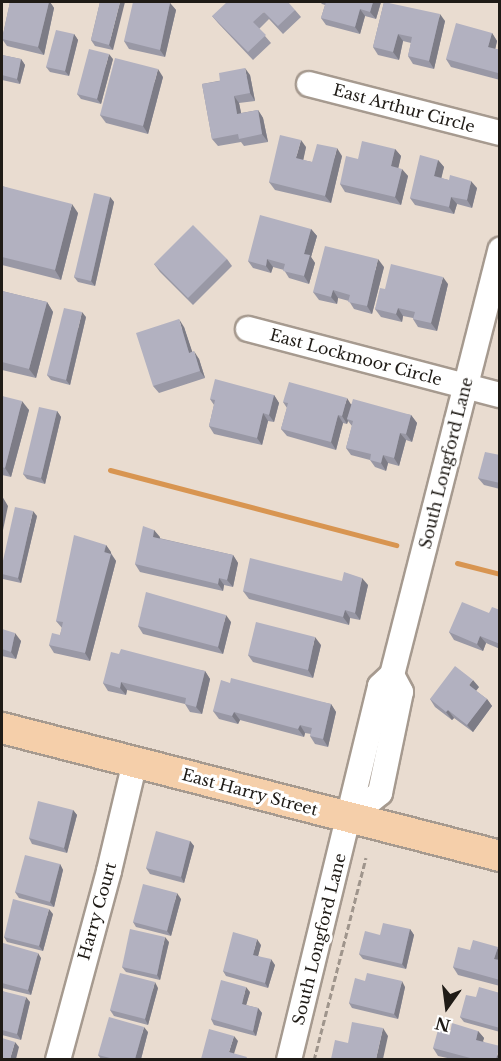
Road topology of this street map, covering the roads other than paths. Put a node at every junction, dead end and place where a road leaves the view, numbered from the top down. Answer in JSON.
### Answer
{"nodes":[{"id":1,"x":309,"y":84,"type":"dead end"},
{"id":2,"x":500,"y":133,"type":"edge"},
{"id":3,"x":500,"y":250,"type":"edge"},
{"id":4,"x":248,"y":328,"type":"dead end"},
{"id":5,"x":466,"y":386,"type":"junction"},
{"id":6,"x":500,"y":395,"type":"edge"},
{"id":7,"x":2,"y":728,"type":"edge"},
{"id":8,"x":135,"y":762,"type":"junction"},
{"id":9,"x":349,"y":818,"type":"junction"},
{"id":10,"x":500,"y":856,"type":"edge"},
{"id":11,"x":58,"y":1059,"type":"edge"},
{"id":12,"x":289,"y":1059,"type":"edge"}],
"edges":[{"from":1,"to":2,"type":"street","name":"East Arthur Circle"},
{"from":3,"to":5,"type":"street","name":"South Longford Lane"},
{"from":4,"to":5,"type":"street","name":"East Lockmoor Circle"},
{"from":5,"to":6,"type":"street","name":"East Lockmoor Circle"},
{"from":5,"to":9,"type":"street","name":"South Longford Lane"},
{"from":7,"to":8,"type":"main road","name":"East Harry Street"},
{"from":8,"to":9,"type":"main road","name":"East Harry Street"},
{"from":8,"to":11,"type":"street","name":"Harry Court"},
{"from":9,"to":10,"type":"main road","name":"East Harry Street"},
{"from":9,"to":12,"type":"street","name":"South Longford Lane"}]}
